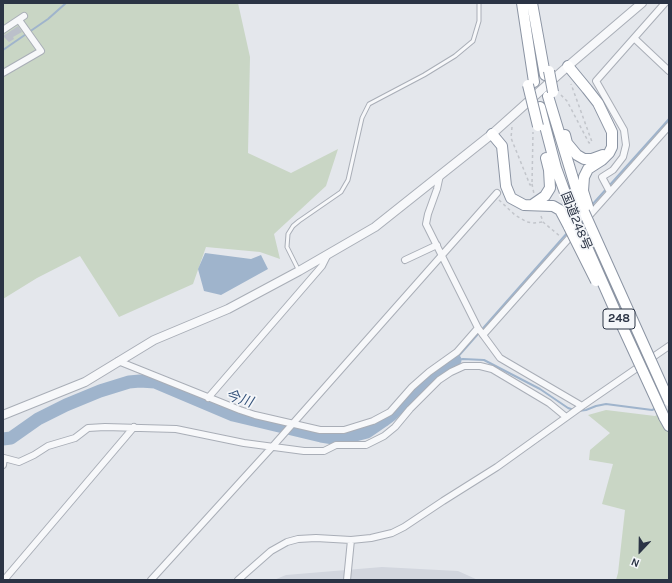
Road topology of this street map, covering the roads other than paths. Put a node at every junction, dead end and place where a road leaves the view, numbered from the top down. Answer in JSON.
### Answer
{"nodes":[{"id":1,"x":479,"y":3,"type":"edge"},
{"id":2,"x":522,"y":3,"type":"edge"},
{"id":3,"x":533,"y":3,"type":"edge"},
{"id":4,"x":642,"y":3,"type":"edge"},
{"id":5,"x":665,"y":3,"type":"edge"},
{"id":6,"x":3,"y":30,"type":"edge"},
{"id":7,"x":634,"y":38,"type":"junction"},
{"id":8,"x":568,"y":66,"type":"junction"},
{"id":9,"x":669,"y":71,"type":"edge"},
{"id":10,"x":3,"y":73,"type":"edge"},
{"id":11,"x":531,"y":84,"type":"junction"},
{"id":12,"x":553,"y":94,"type":"junction"},
{"id":13,"x":669,"y":126,"type":"edge"},
{"id":14,"x":492,"y":134,"type":"junction"},
{"id":15,"x":609,"y":153,"type":"junction"},
{"id":16,"x":440,"y":175,"type":"junction"},
{"id":17,"x":610,"y":192,"type":"junction"},
{"id":18,"x":497,"y":193,"type":"road end"},
{"id":19,"x":530,"y":206,"type":"junction"},
{"id":20,"x":586,"y":210,"type":"junction"},
{"id":21,"x":572,"y":224,"type":"junction"},
{"id":22,"x":437,"y":245,"type":"junction"},
{"id":23,"x":442,"y":254,"type":"junction"},
{"id":24,"x":327,"y":256,"type":"junction"},
{"id":25,"x":405,"y":260,"type":"dead end"},
{"id":26,"x":299,"y":271,"type":"junction"},
{"id":27,"x":478,"y":328,"type":"junction"},
{"id":28,"x":484,"y":335,"type":"junction"},
{"id":29,"x":669,"y":346,"type":"edge"},
{"id":30,"x":118,"y":361,"type":"junction"},
{"id":31,"x":208,"y":398,"type":"junction"},
{"id":32,"x":669,"y":401,"type":"edge"},
{"id":33,"x":582,"y":406,"type":"junction"},
{"id":34,"x":3,"y":415,"type":"edge"},
{"id":35,"x":566,"y":417,"type":"junction"},
{"id":36,"x":667,"y":421,"type":"edge"},
{"id":37,"x":292,"y":425,"type":"junction"},
{"id":38,"x":134,"y":427,"type":"junction"},
{"id":39,"x":273,"y":446,"type":"junction"},
{"id":40,"x":3,"y":465,"type":"edge"},
{"id":41,"x":351,"y":540,"type":"junction"},
{"id":42,"x":4,"y":580,"type":"edge"},
{"id":43,"x":151,"y":580,"type":"edge"},
{"id":44,"x":238,"y":580,"type":"edge"},
{"id":45,"x":346,"y":580,"type":"edge"}],
"edges":[{"from":1,"to":26,"type":"lane"},
{"from":2,"to":11,"type":"highway"},
{"from":3,"to":12,"type":"highway","name":"国道248号","number":"248"},
{"from":4,"to":8,"type":"street"},
{"from":5,"to":7,"type":"street"},
{"from":6,"to":10,"type":"street"},
{"from":7,"to":9,"type":"street"},
{"from":7,"to":17,"type":"street"},
{"from":8,"to":14,"type":"street"},
{"from":8,"to":15,"type":"highway"},
{"from":11,"to":19,"type":"highway","bridge":true},
{"from":11,"to":21,"type":"highway","name":"国道248号"},
{"from":12,"to":15,"type":"highway"},
{"from":12,"to":20,"type":"highway","name":"国道248号","number":"248"},
{"from":13,"to":17,"type":"street"},
{"from":14,"to":16,"type":"street"},
{"from":14,"to":19,"type":"highway"},
{"from":15,"to":20,"type":"highway"},
{"from":16,"to":22,"type":"street"},
{"from":16,"to":24,"type":"street"},
{"from":17,"to":28,"type":"street"},
{"from":18,"to":23,"type":"street"},
{"from":19,"to":21,"type":"highway"},
{"from":20,"to":32,"type":"highway","name":"国道248号","number":"248","bridge":true},
{"from":21,"to":36,"type":"highway","number":"248","bridge":true},
{"from":22,"to":23,"type":"street"},
{"from":22,"to":25,"type":"street"},
{"from":23,"to":27,"type":"street"},
{"from":23,"to":37,"type":"street"},
{"from":24,"to":26,"type":"street"},
{"from":24,"to":31,"type":"street"},
{"from":26,"to":30,"type":"street"},
{"from":27,"to":28,"type":"street"},
{"from":27,"to":37,"type":"street"},
{"from":28,"to":33,"type":"street"},
{"from":29,"to":33,"type":"street"},
{"from":30,"to":31,"type":"street"},
{"from":30,"to":34,"type":"street"},
{"from":31,"to":37,"type":"street"},
{"from":33,"to":35,"type":"street"},
{"from":35,"to":39,"type":"street"},
{"from":35,"to":41,"type":"street"},
{"from":37,"to":39,"type":"street"},
{"from":38,"to":39,"type":"street"},
{"from":38,"to":40,"type":"street"},
{"from":38,"to":42,"type":"street"},
{"from":39,"to":43,"type":"street"},
{"from":41,"to":44,"type":"street"},
{"from":41,"to":45,"type":"street"}]}
